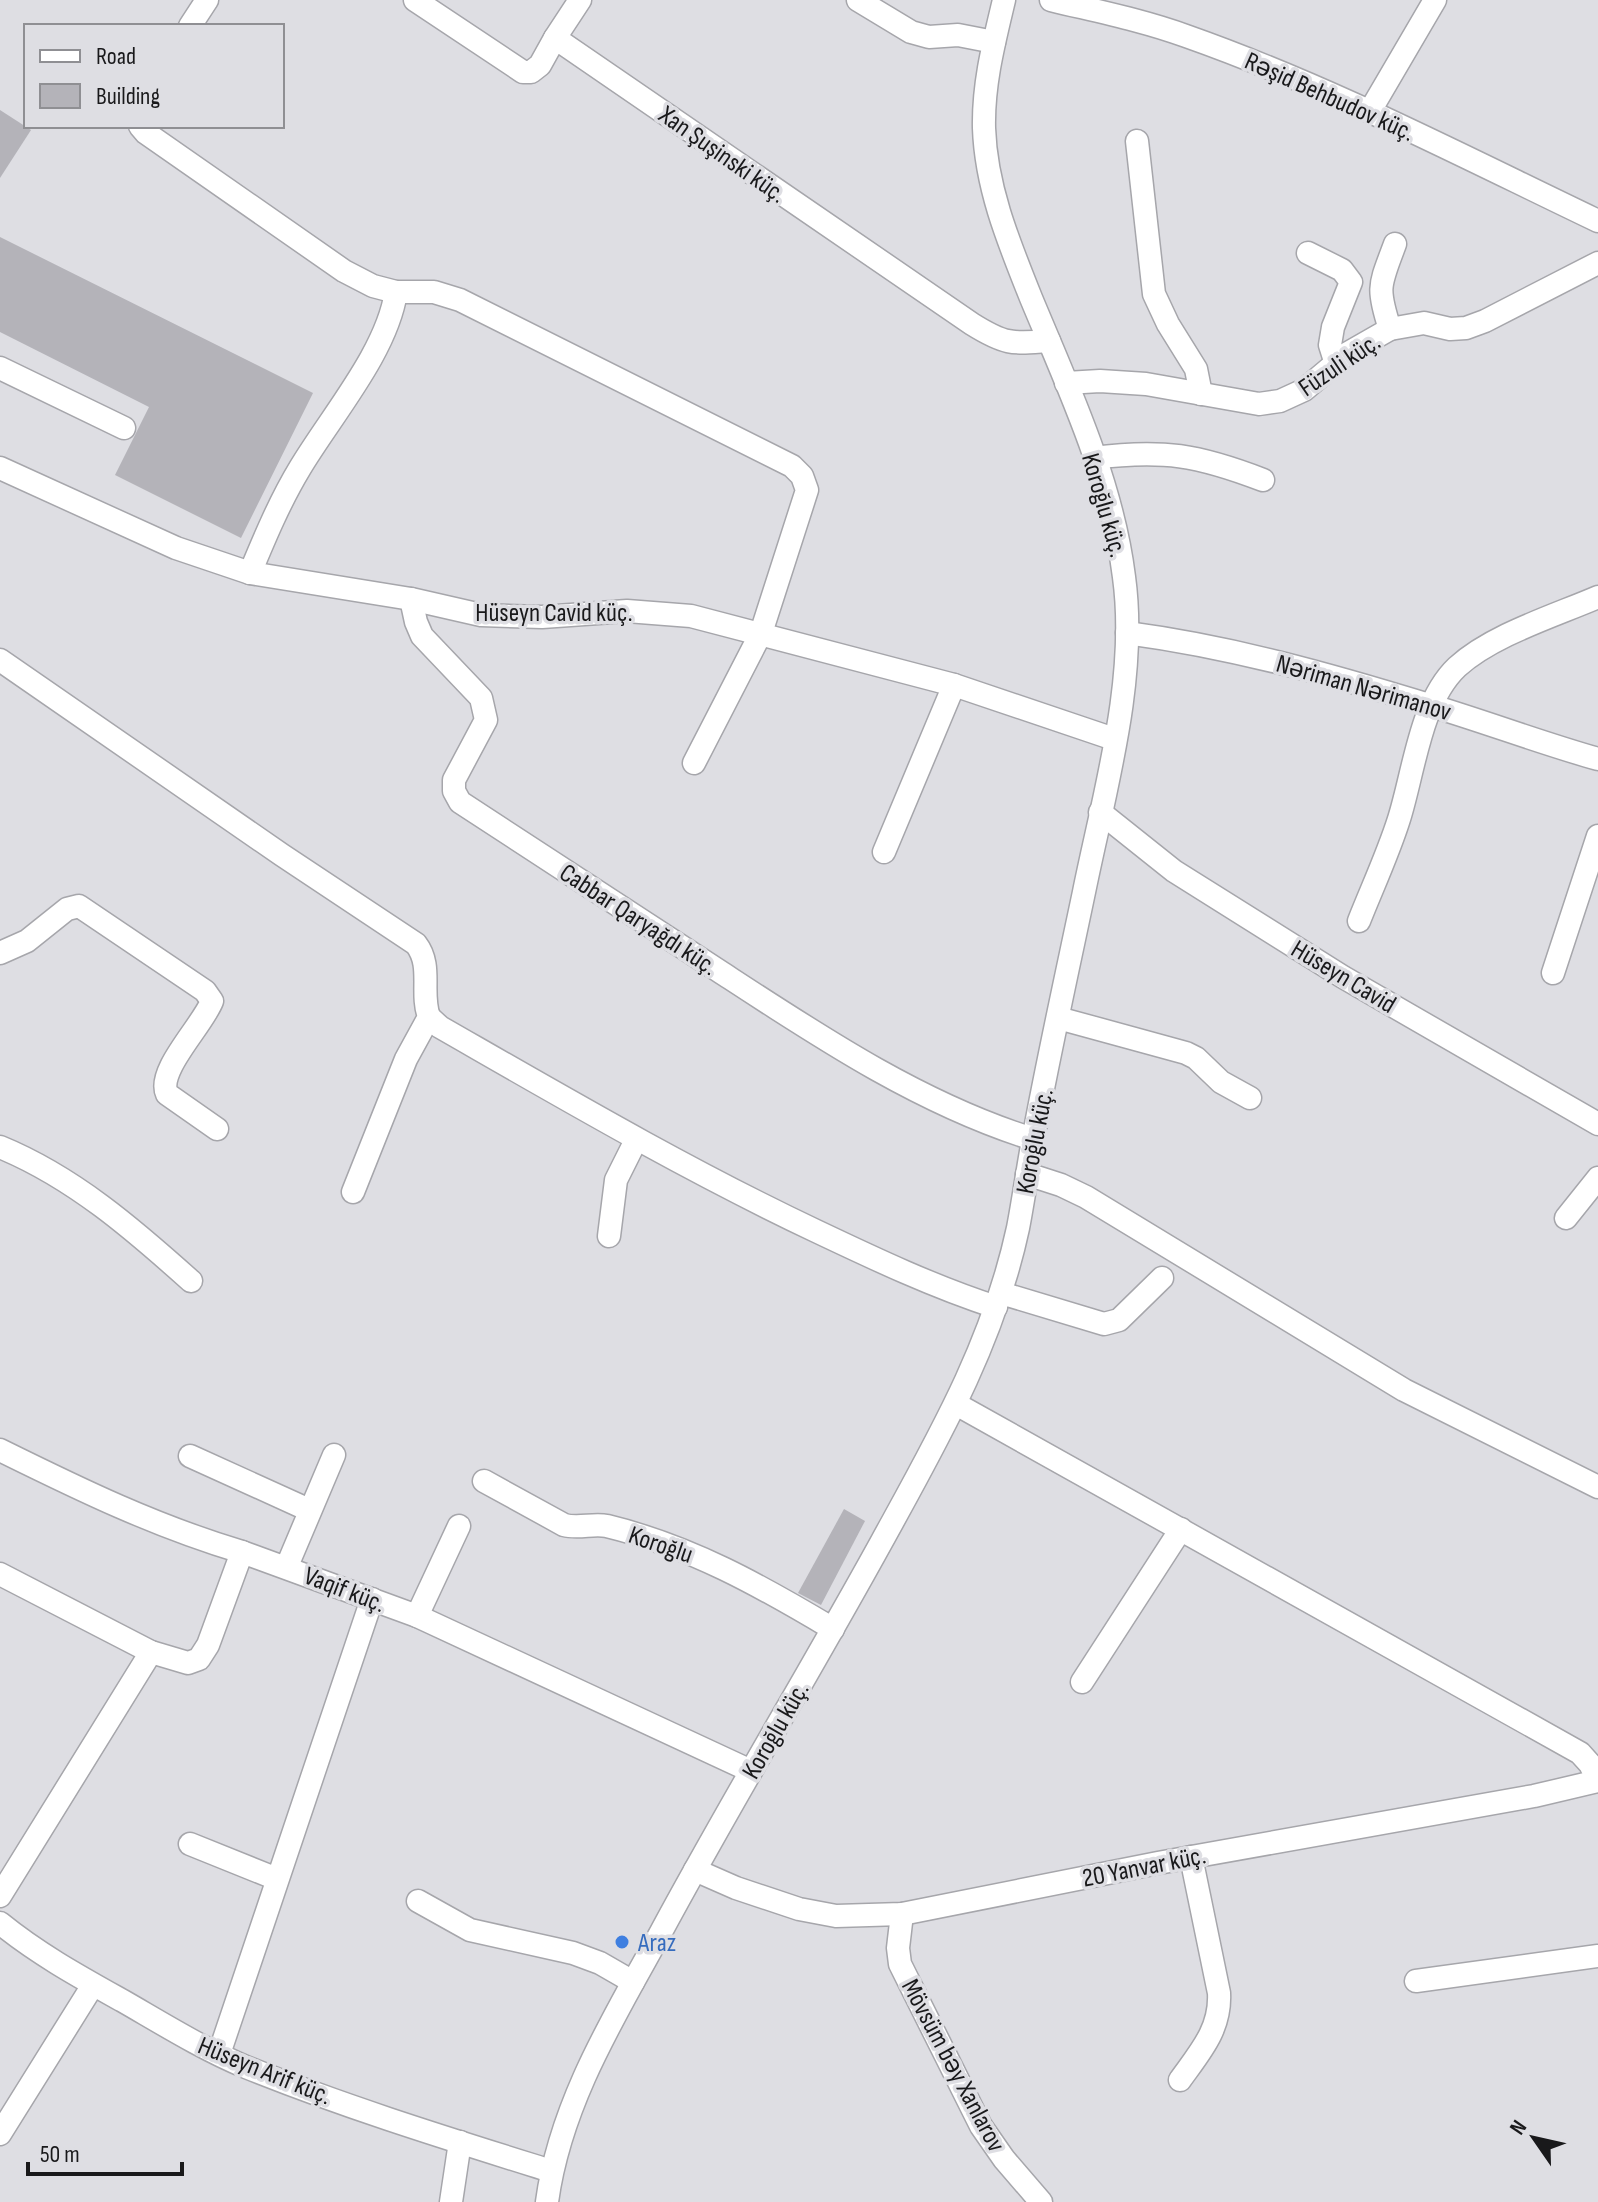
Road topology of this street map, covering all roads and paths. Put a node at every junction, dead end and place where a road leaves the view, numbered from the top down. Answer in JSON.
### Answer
{"nodes":[{"id":1,"x":207,"y":0,"type":"edge"},
{"id":2,"x":415,"y":0,"type":"edge"},
{"id":3,"x":580,"y":0,"type":"edge"},
{"id":4,"x":858,"y":0,"type":"edge"},
{"id":5,"x":1004,"y":0,"type":"edge"},
{"id":6,"x":1051,"y":0,"type":"edge"},
{"id":7,"x":1435,"y":0,"type":"edge"},
{"id":8,"x":191,"y":24,"type":"edge"},
{"id":9,"x":555,"y":38,"type":"junction"},
{"id":10,"x":994,"y":42,"type":"junction"},
{"id":11,"x":1370,"y":111,"type":"junction"},
{"id":12,"x":142,"y":128,"type":"edge"},
{"id":13,"x":1137,"y":141,"type":"dead end"},
{"id":14,"x":1598,"y":221,"type":"edge"},
{"id":15,"x":1395,"y":244,"type":"dead end"},
{"id":16,"x":1308,"y":253,"type":"dead end"},
{"id":17,"x":1598,"y":263,"type":"edge"},
{"id":18,"x":396,"y":292,"type":"junction"},
{"id":19,"x":1390,"y":329,"type":"junction"},
{"id":20,"x":1049,"y":341,"type":"junction"},
{"id":21,"x":1336,"y":364,"type":"junction"},
{"id":22,"x":0,"y":368,"type":"edge"},
{"id":23,"x":1066,"y":383,"type":"junction"},
{"id":24,"x":1201,"y":394,"type":"junction"},
{"id":25,"x":124,"y":428,"type":"dead end"},
{"id":26,"x":1093,"y":458,"type":"junction"},
{"id":27,"x":0,"y":468,"type":"edge"},
{"id":28,"x":1263,"y":480,"type":"dead end"},
{"id":29,"x":250,"y":573,"type":"junction"},
{"id":30,"x":1598,"y":597,"type":"edge"},
{"id":31,"x":411,"y":599,"type":"junction"},
{"id":32,"x":761,"y":633,"type":"junction"},
{"id":33,"x":1127,"y":633,"type":"junction"},
{"id":34,"x":0,"y":660,"type":"edge"},
{"id":35,"x":954,"y":685,"type":"junction"},
{"id":36,"x":1431,"y":705,"type":"junction"},
{"id":37,"x":1114,"y":739,"type":"junction"},
{"id":38,"x":1598,"y":759,"type":"edge"},
{"id":39,"x":694,"y":763,"type":"dead end"},
{"id":40,"x":1100,"y":812,"type":"junction"},
{"id":41,"x":1598,"y":836,"type":"edge"},
{"id":42,"x":884,"y":852,"type":"dead end"},
{"id":43,"x":1359,"y":921,"type":"dead end"},
{"id":44,"x":0,"y":953,"type":"edge"},
{"id":45,"x":1553,"y":973,"type":"dead end"},
{"id":46,"x":429,"y":1017,"type":"junction"},
{"id":47,"x":1058,"y":1018,"type":"junction"},
{"id":48,"x":1250,"y":1098,"type":"dead end"},
{"id":49,"x":1598,"y":1124,"type":"edge"},
{"id":50,"x":217,"y":1129,"type":"dead end"},
{"id":51,"x":1033,"y":1139,"type":"junction"},
{"id":52,"x":636,"y":1140,"type":"junction"},
{"id":53,"x":0,"y":1147,"type":"edge"},
{"id":54,"x":1027,"y":1174,"type":"junction"},
{"id":55,"x":1598,"y":1178,"type":"edge"},
{"id":56,"x":353,"y":1192,"type":"dead end"},
{"id":57,"x":1566,"y":1218,"type":"dead end"},
{"id":58,"x":609,"y":1236,"type":"dead end"},
{"id":59,"x":1162,"y":1278,"type":"dead end"},
{"id":60,"x":191,"y":1281,"type":"dead end"},
{"id":61,"x":998,"y":1300,"type":"junction"},
{"id":62,"x":956,"y":1404,"type":"junction"},
{"id":63,"x":0,"y":1450,"type":"edge"},
{"id":64,"x":334,"y":1455,"type":"dead end"},
{"id":65,"x":190,"y":1456,"type":"dead end"},
{"id":66,"x":484,"y":1481,"type":"dead end"},
{"id":67,"x":1598,"y":1487,"type":"edge"},
{"id":68,"x":309,"y":1510,"type":"junction"},
{"id":69,"x":459,"y":1526,"type":"dead end"},
{"id":70,"x":1181,"y":1529,"type":"junction"},
{"id":71,"x":242,"y":1552,"type":"junction"},
{"id":72,"x":287,"y":1566,"type":"junction"},
{"id":73,"x":0,"y":1574,"type":"edge"},
{"id":74,"x":372,"y":1599,"type":"junction"},
{"id":75,"x":417,"y":1616,"type":"junction"},
{"id":76,"x":833,"y":1629,"type":"junction"},
{"id":77,"x":151,"y":1652,"type":"junction"},
{"id":78,"x":1082,"y":1682,"type":"dead end"},
{"id":79,"x":751,"y":1771,"type":"junction"},
{"id":80,"x":1598,"y":1781,"type":"edge"},
{"id":81,"x":190,"y":1844,"type":"dead end"},
{"id":82,"x":1191,"y":1857,"type":"junction"},
{"id":83,"x":695,"y":1870,"type":"junction"},
{"id":84,"x":277,"y":1879,"type":"junction"},
{"id":85,"x":0,"y":1896,"type":"edge"},
{"id":86,"x":418,"y":1901,"type":"dead end"},
{"id":87,"x":902,"y":1914,"type":"junction"},
{"id":88,"x":0,"y":1923,"type":"edge"},
{"id":89,"x":1598,"y":1956,"type":"edge"},
{"id":90,"x":1416,"y":1981,"type":"dead end"},
{"id":91,"x":633,"y":1982,"type":"junction"},
{"id":92,"x":93,"y":1985,"type":"junction"},
{"id":93,"x":219,"y":2054,"type":"junction"},
{"id":94,"x":1180,"y":2080,"type":"dead end"},
{"id":95,"x":0,"y":2134,"type":"edge"},
{"id":96,"x":460,"y":2142,"type":"junction"},
{"id":97,"x":551,"y":2171,"type":"junction"},
{"id":98,"x":451,"y":2202,"type":"edge"},
{"id":99,"x":547,"y":2202,"type":"edge"},
{"id":100,"x":1041,"y":2202,"type":"edge"}],
"edges":[{"from":1,"to":8,"type":"street"},
{"from":2,"to":9,"type":"street"},
{"from":3,"to":9,"type":"street"},
{"from":4,"to":10,"type":"street"},
{"from":5,"to":10,"type":"street","name":"Koroğlu küç."},
{"from":6,"to":11,"type":"street","name":"Rəşid Behbudov küç."},
{"from":7,"to":11,"type":"street"},
{"from":9,"to":20,"type":"street","name":"Xan Şuşinski küç."},
{"from":10,"to":20,"type":"street","name":"Koroğlu küç."},
{"from":11,"to":14,"type":"street","name":"Rəşid Behbudov küç."},
{"from":12,"to":18,"type":"street"},
{"from":13,"to":24,"type":"street"},
{"from":15,"to":19,"type":"street"},
{"from":16,"to":21,"type":"street"},
{"from":17,"to":19,"type":"street","name":"Füzuli küç."},
{"from":18,"to":29,"type":"street"},
{"from":18,"to":32,"type":"street"},
{"from":19,"to":21,"type":"street","name":"Füzuli küç."},
{"from":20,"to":23,"type":"street","name":"Koroğlu küç."},
{"from":21,"to":24,"type":"street","name":"Füzuli küç."},
{"from":22,"to":25,"type":"street"},
{"from":23,"to":24,"type":"street","name":"Füzuli küç."},
{"from":23,"to":26,"type":"street","name":"Koroğlu küç."},
{"from":26,"to":28,"type":"street"},
{"from":26,"to":33,"type":"street","name":"Koroğlu küç."},
{"from":27,"to":29,"type":"street","name":"Hüseyn Cavid küç."},
{"from":29,"to":31,"type":"street","name":"Hüseyn Cavid küç."},
{"from":30,"to":36,"type":"street"},
{"from":31,"to":32,"type":"street","name":"Hüseyn Cavid küç."},
{"from":31,"to":51,"type":"street","name":"Cabbar Qaryağdı küç."},
{"from":32,"to":35,"type":"street","name":"Hüseyn Cavid küç."},
{"from":32,"to":39,"type":"street"},
{"from":33,"to":36,"type":"street","name":"Nəriman Nərimanov"},
{"from":33,"to":37,"type":"street","name":"Koroğlu küç."},
{"from":34,"to":46,"type":"street"},
{"from":35,"to":37,"type":"street","name":"Hüseyn Cavid küç."},
{"from":35,"to":42,"type":"street"},
{"from":36,"to":38,"type":"street","name":"Nəriman Nərimanov"},
{"from":36,"to":43,"type":"street"},
{"from":37,"to":40,"type":"street","name":"Koroğlu küç."},
{"from":40,"to":47,"type":"street","name":"Koroğlu küç."},
{"from":40,"to":49,"type":"street","name":"Hüseyn Cavid"},
{"from":41,"to":45,"type":"street"},
{"from":44,"to":50,"type":"street"},
{"from":46,"to":52,"type":"street"},
{"from":46,"to":56,"type":"street"},
{"from":47,"to":48,"type":"street"},
{"from":47,"to":51,"type":"street","name":"Koroğlu küç."},
{"from":51,"to":54,"type":"street","name":"Koroğlu küç."},
{"from":52,"to":58,"type":"street"},
{"from":52,"to":61,"type":"street"},
{"from":53,"to":60,"type":"street"},
{"from":54,"to":61,"type":"street","name":"Koroğlu küç."},
{"from":54,"to":67,"type":"street"},
{"from":55,"to":57,"type":"street"},
{"from":59,"to":61,"type":"street"},
{"from":61,"to":62,"type":"street","name":"Koroğlu küç."},
{"from":62,"to":70,"type":"street"},
{"from":62,"to":76,"type":"street","name":"Koroğlu küç."},
{"from":63,"to":71,"type":"street","name":"Vaqif küç."},
{"from":64,"to":68,"type":"street"},
{"from":65,"to":68,"type":"street"},
{"from":66,"to":76,"type":"street","name":"Koroğlu"},
{"from":68,"to":72,"type":"street"},
{"from":69,"to":75,"type":"street"},
{"from":70,"to":78,"type":"street"},
{"from":70,"to":80,"type":"street"},
{"from":71,"to":72,"type":"street","name":"Vaqif küç."},
{"from":71,"to":77,"type":"street"},
{"from":72,"to":74,"type":"street","name":"Vaqif küç."},
{"from":73,"to":77,"type":"street"},
{"from":74,"to":75,"type":"street","name":"Vaqif küç."},
{"from":74,"to":84,"type":"street"},
{"from":75,"to":79,"type":"street","name":"Vaqif küç."},
{"from":76,"to":79,"type":"street","name":"Koroğlu küç."},
{"from":77,"to":85,"type":"street"},
{"from":79,"to":83,"type":"street","name":"Koroğlu küç."},
{"from":80,"to":82,"type":"street","name":"20 Yanvar küç."},
{"from":81,"to":84,"type":"street"},
{"from":82,"to":87,"type":"street","name":"20 Yanvar küç."},
{"from":82,"to":94,"type":"street"},
{"from":83,"to":87,"type":"street","name":"20 Yanvar küç."},
{"from":83,"to":91,"type":"street","name":"Koroğlu küç."},
{"from":84,"to":93,"type":"street"},
{"from":86,"to":91,"type":"street"},
{"from":87,"to":100,"type":"street","name":"Mövsüm bəy Xanlarov"},
{"from":88,"to":92,"type":"street","name":"Hüseyn Arif küç."},
{"from":89,"to":90,"type":"street"},
{"from":91,"to":97,"type":"street","name":"Koroğlu küç."},
{"from":92,"to":93,"type":"street","name":"Hüseyn Arif küç."},
{"from":92,"to":95,"type":"street"},
{"from":93,"to":96,"type":"street","name":"Hüseyn Arif küç."},
{"from":96,"to":97,"type":"street","name":"Hüseyn Arif küç."},
{"from":96,"to":98,"type":"street"},
{"from":97,"to":99,"type":"street","name":"Koroğlu küç."}]}
